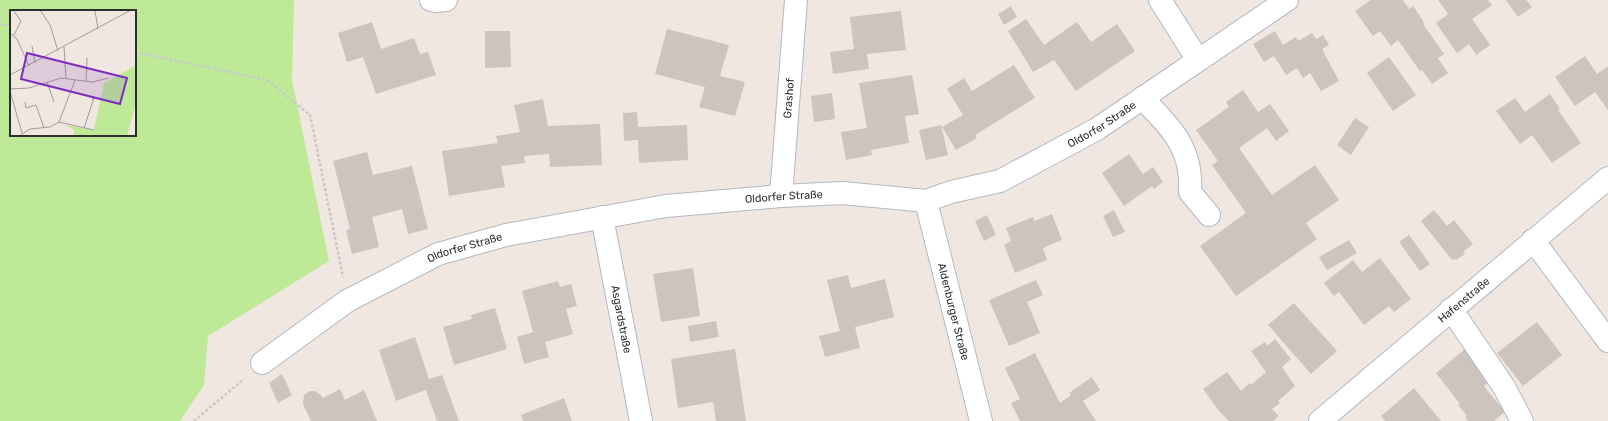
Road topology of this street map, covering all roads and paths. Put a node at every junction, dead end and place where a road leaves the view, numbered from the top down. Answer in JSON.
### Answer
{"nodes":[{"id":1,"x":431,"y":0,"type":"edge"},
{"id":2,"x":446,"y":0,"type":"edge"},
{"id":3,"x":796,"y":0,"type":"edge"},
{"id":4,"x":1160,"y":0,"type":"edge"},
{"id":5,"x":1287,"y":0,"type":"edge"},
{"id":6,"x":0,"y":24,"type":"edge"},
{"id":7,"x":10,"y":26,"type":"edge"},
{"id":8,"x":136,"y":52,"type":"edge"},
{"id":9,"x":1198,"y":60,"type":"junction"},
{"id":10,"x":1142,"y":98,"type":"junction"},
{"id":11,"x":1608,"y":178,"type":"edge"},
{"id":12,"x":781,"y":196,"type":"junction"},
{"id":13,"x":926,"y":201,"type":"junction"},
{"id":14,"x":1209,"y":215,"type":"dead end"},
{"id":15,"x":602,"y":217,"type":"junction"},
{"id":16,"x":1533,"y":240,"type":"junction"},
{"id":17,"x":347,"y":301,"type":"junction"},
{"id":18,"x":1451,"y":309,"type":"junction"},
{"id":19,"x":1608,"y":341,"type":"edge"},
{"id":20,"x":262,"y":363,"type":"joint"},
{"id":21,"x":194,"y":421,"type":"edge"},
{"id":22,"x":641,"y":421,"type":"edge"},
{"id":23,"x":981,"y":421,"type":"edge"},
{"id":24,"x":1320,"y":421,"type":"edge"},
{"id":25,"x":1522,"y":421,"type":"edge"}],
"edges":[{"from":1,"to":2,"type":"street"},
{"from":3,"to":12,"type":"street","name":"Grashof"},
{"from":4,"to":9,"type":"street"},
{"from":5,"to":9,"type":"street","name":"Oldorfer Straße"},
{"from":6,"to":7,"type":"path"},
{"from":8,"to":17,"type":"path"},
{"from":9,"to":10,"type":"street","name":"Oldorfer Straße"},
{"from":10,"to":13,"type":"street","name":"Oldorfer Straße"},
{"from":10,"to":14,"type":"street"},
{"from":11,"to":16,"type":"street","name":"Hafenstraße"},
{"from":12,"to":13,"type":"street","name":"Oldorfer Straße"},
{"from":12,"to":15,"type":"street","name":"Oldorfer Straße"},
{"from":13,"to":23,"type":"street","name":"Aldenburger Straße"},
{"from":15,"to":17,"type":"street","name":"Oldorfer Straße"},
{"from":15,"to":22,"type":"street","name":"Asgardstraße"},
{"from":16,"to":18,"type":"street","name":"Hafenstraße"},
{"from":16,"to":19,"type":"street"},
{"from":17,"to":20,"type":"street","name":"Oldorfer Straße"},
{"from":18,"to":24,"type":"street","name":"Hafenstraße"},
{"from":18,"to":25,"type":"street"},
{"from":20,"to":21,"type":"path"}]}
